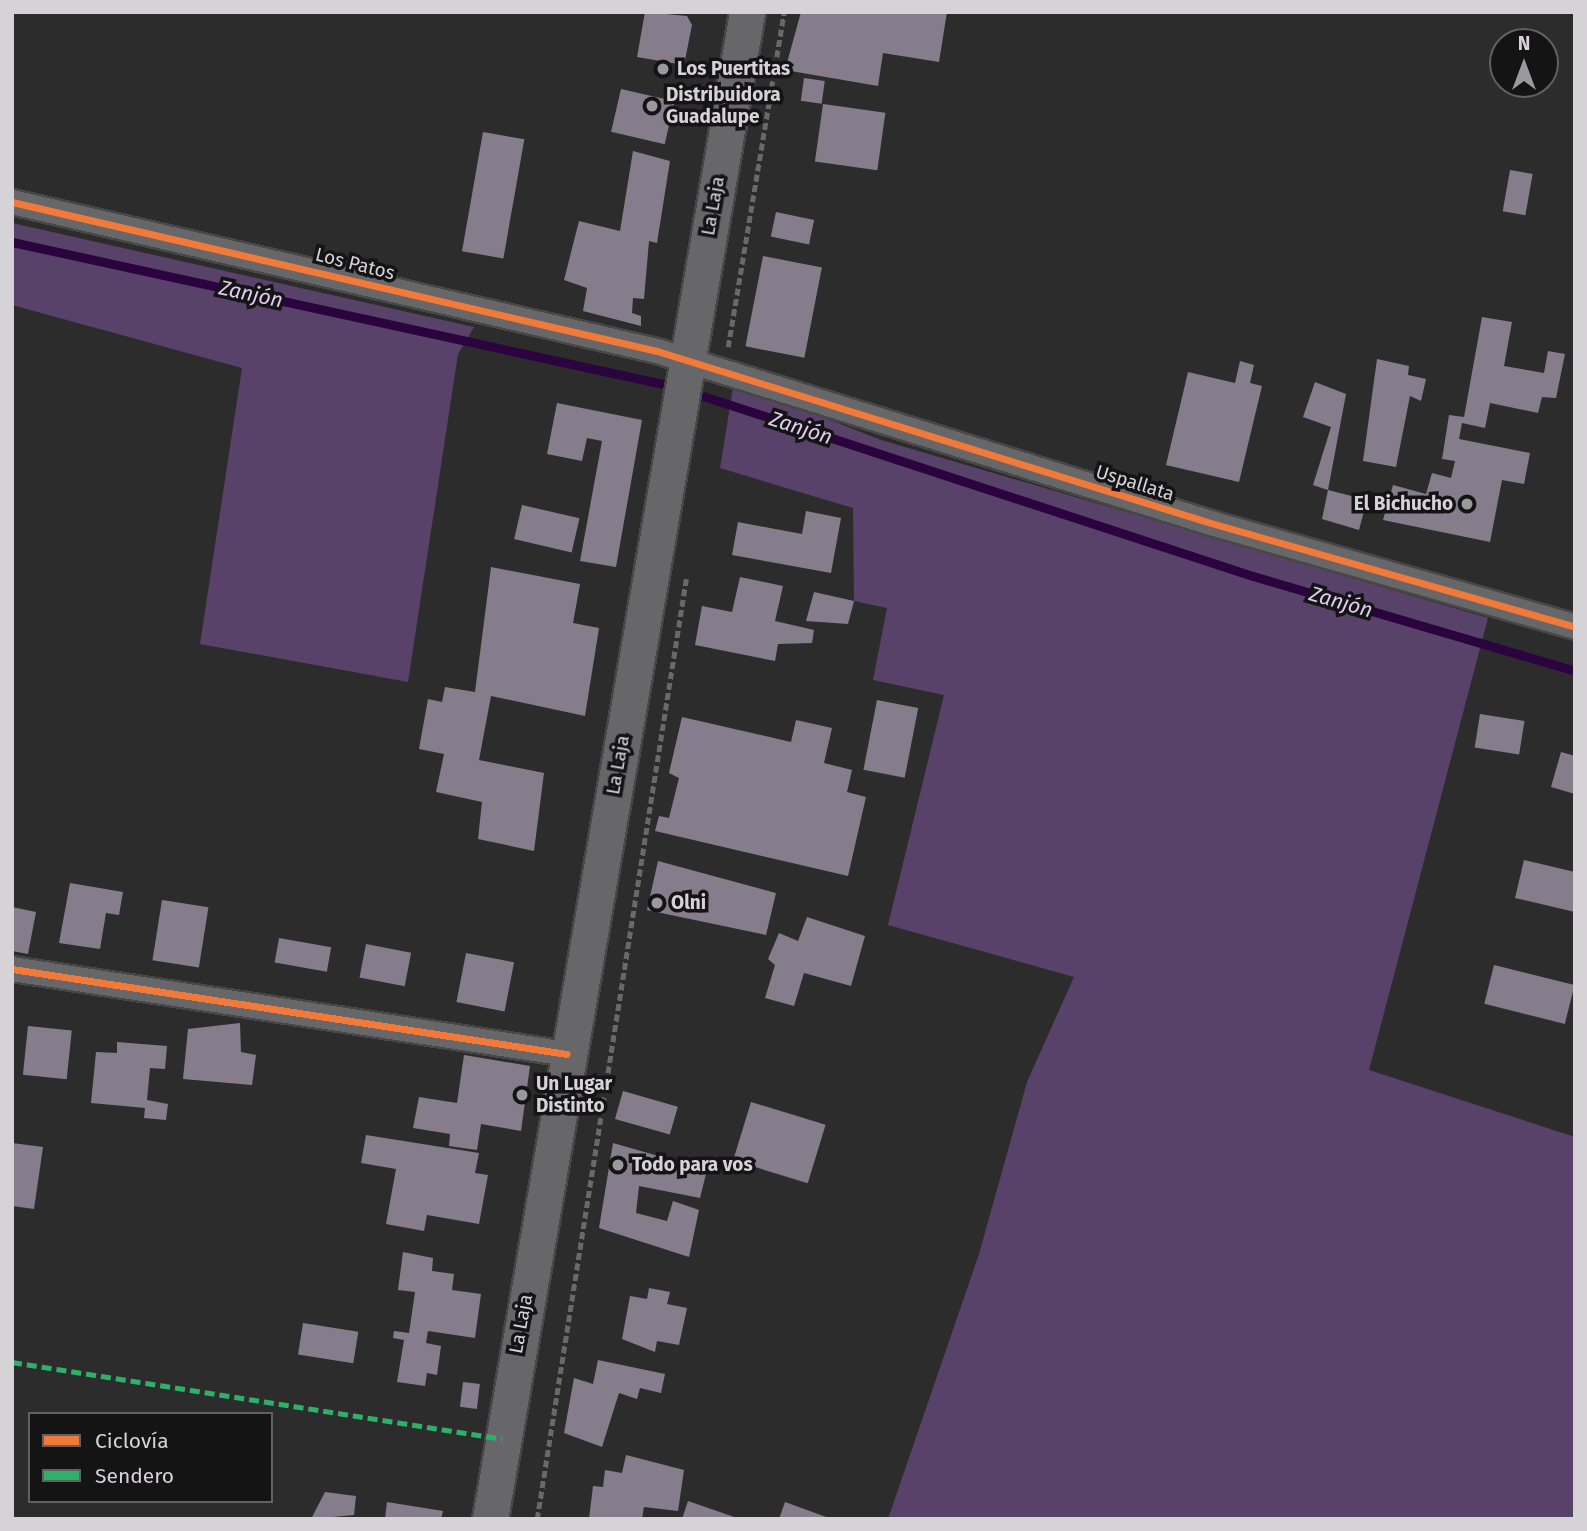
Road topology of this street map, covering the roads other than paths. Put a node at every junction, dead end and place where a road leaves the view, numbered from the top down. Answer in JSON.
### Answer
{"nodes":[{"id":1,"x":747,"y":12,"type":"edge"},
{"id":2,"x":12,"y":202,"type":"edge"},
{"id":3,"x":689,"y":360,"type":"junction"},
{"id":4,"x":1575,"y":627,"type":"edge"},
{"id":5,"x":12,"y":969,"type":"edge"},
{"id":6,"x":567,"y":1054,"type":"junction"},
{"id":7,"x":490,"y":1519,"type":"edge"}],
"edges":[{"from":1,"to":3,"type":"main road","name":"La Laja"},
{"from":2,"to":3,"type":"street","name":"Los Patos"},
{"from":3,"to":4,"type":"street","name":"Uspallata"},
{"from":3,"to":6,"type":"main road","name":"La Laja"},
{"from":5,"to":6,"type":"street"},
{"from":6,"to":7,"type":"main road","name":"La Laja"}]}
